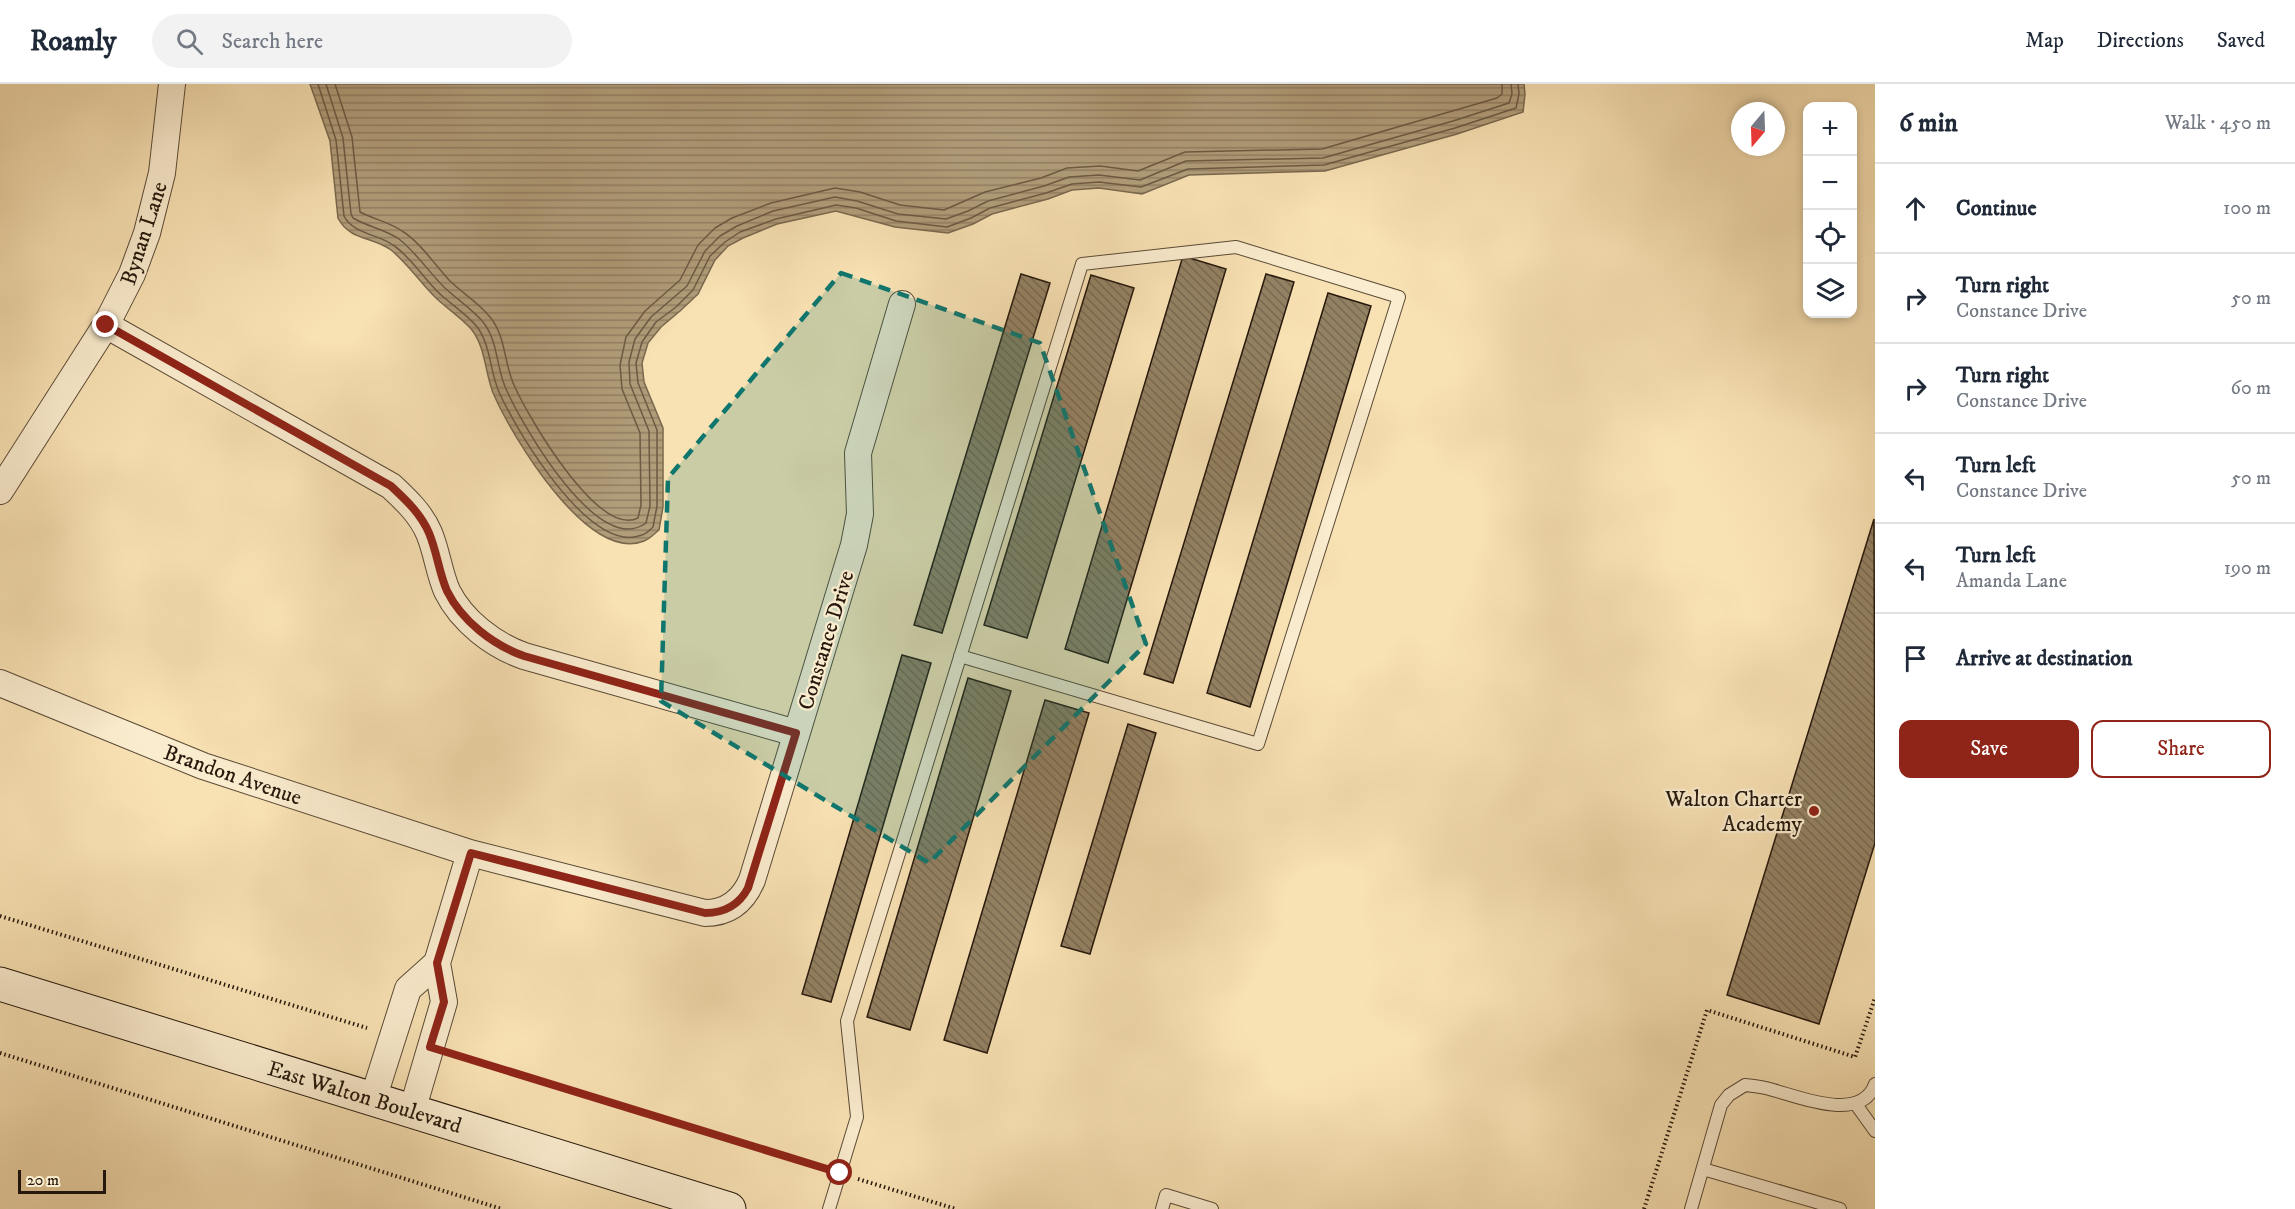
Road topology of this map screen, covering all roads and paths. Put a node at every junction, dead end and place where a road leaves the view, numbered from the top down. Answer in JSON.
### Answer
{"nodes":[{"id":1,"x":172,"y":84,"type":"edge"},
{"id":2,"x":902,"y":304,"type":"dead end"},
{"id":3,"x":106,"y":325,"type":"junction"},
{"id":4,"x":0,"y":491,"type":"edge"},
{"id":5,"x":960,"y":656,"type":"junction"},
{"id":6,"x":0,"y":682,"type":"edge"},
{"id":7,"x":796,"y":733,"type":"junction"},
{"id":8,"x":471,"y":853,"type":"junction"},
{"id":9,"x":0,"y":916,"type":"edge"},
{"id":10,"x":437,"y":963,"type":"junction"},
{"id":11,"x":0,"y":984,"type":"edge"},
{"id":12,"x":393,"y":1036,"type":"junction"},
{"id":13,"x":430,"y":1047,"type":"junction"},
{"id":14,"x":0,"y":1053,"type":"edge"},
{"id":15,"x":1875,"y":1084,"type":"edge"},
{"id":16,"x":373,"y":1099,"type":"junction"},
{"id":17,"x":1855,"y":1104,"type":"junction"},
{"id":18,"x":412,"y":1111,"type":"junction"},
{"id":19,"x":1875,"y":1131,"type":"edge"},
{"id":20,"x":1703,"y":1169,"type":"junction"},
{"id":21,"x":840,"y":1173,"type":"junction"},
{"id":22,"x":674,"y":1201,"type":"edge"},
{"id":23,"x":502,"y":1209,"type":"edge"},
{"id":24,"x":729,"y":1209,"type":"edge"},
{"id":25,"x":829,"y":1209,"type":"edge"},
{"id":26,"x":956,"y":1209,"type":"edge"},
{"id":27,"x":1162,"y":1209,"type":"edge"},
{"id":28,"x":1212,"y":1209,"type":"edge"},
{"id":29,"x":1691,"y":1209,"type":"edge"},
{"id":30,"x":1840,"y":1209,"type":"edge"}],
"edges":[{"from":1,"to":3,"type":"street","name":"Bynan Lane"},
{"from":2,"to":7,"type":"street","name":"Constance Drive"},
{"from":3,"to":4,"type":"street","name":"Bynan Lane"},
{"from":3,"to":7,"type":"street"},
{"from":5,"to":5,"type":"lane"},
{"from":5,"to":21,"type":"lane"},
{"from":6,"to":8,"type":"street","name":"Brandon Avenue"},
{"from":7,"to":8,"type":"street","name":"Constance Drive"},
{"from":8,"to":10,"type":"street"},
{"from":9,"to":12,"type":"path"},
{"from":10,"to":12,"type":"street"},
{"from":10,"to":13,"type":"street"},
{"from":11,"to":16,"type":"main road","name":"East Walton Boulevard"},
{"from":12,"to":16,"type":"street"},
{"from":13,"to":18,"type":"street"},
{"from":13,"to":21,"type":"path"},
{"from":14,"to":23,"type":"path"},
{"from":15,"to":17,"type":"lane"},
{"from":16,"to":18,"type":"main road","name":"East Walton Boulevard"},
{"from":17,"to":19,"type":"lane"},
{"from":17,"to":20,"type":"lane"},
{"from":18,"to":22,"type":"main road","name":"East Walton Boulevard"},
{"from":20,"to":29,"type":"lane"},
{"from":20,"to":30,"type":"lane"},
{"from":21,"to":25,"type":"lane"},
{"from":21,"to":26,"type":"path"},
{"from":22,"to":24,"type":"main road","name":"East Walton Boulevard"},
{"from":27,"to":28,"type":"lane"}]}
